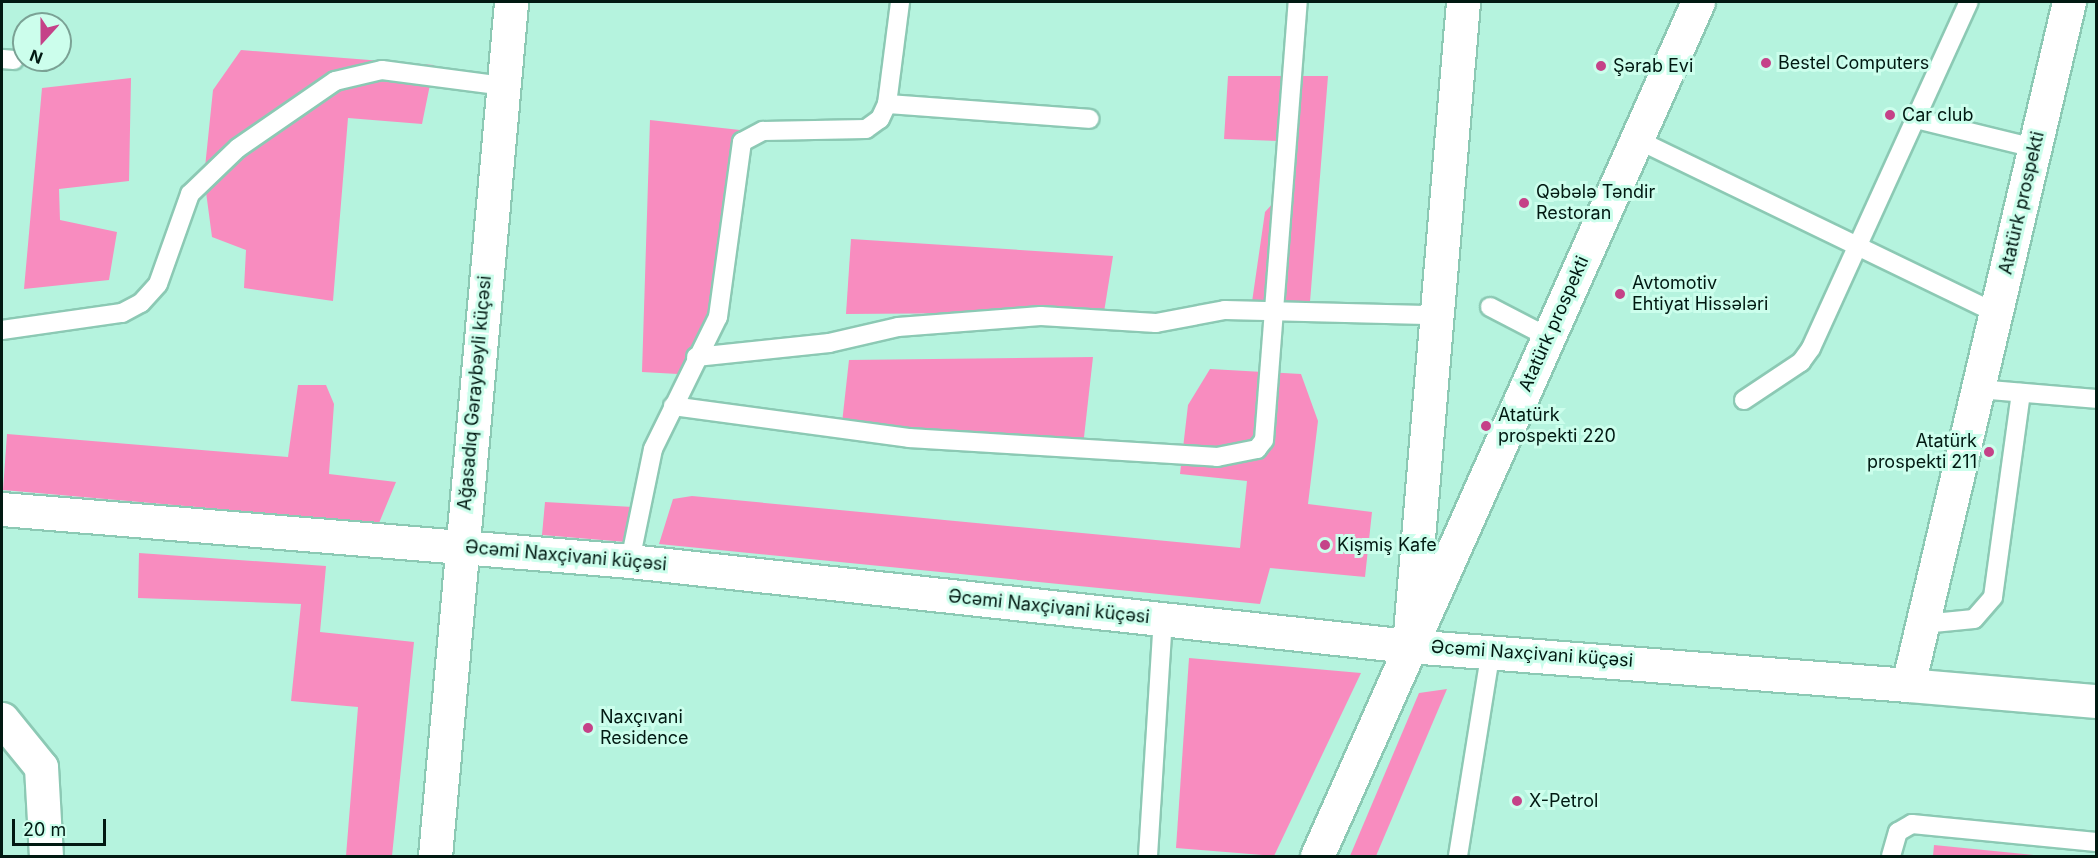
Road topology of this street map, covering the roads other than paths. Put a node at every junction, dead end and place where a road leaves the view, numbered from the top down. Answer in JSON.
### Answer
{"nodes":[{"id":1,"x":511,"y":2,"type":"edge"},
{"id":2,"x":900,"y":2,"type":"edge"},
{"id":3,"x":1298,"y":2,"type":"edge"},
{"id":4,"x":1463,"y":2,"type":"edge"},
{"id":5,"x":1698,"y":2,"type":"edge"},
{"id":6,"x":1970,"y":2,"type":"edge"},
{"id":7,"x":2068,"y":2,"type":"edge"},
{"id":8,"x":503,"y":86,"type":"junction"},
{"id":9,"x":887,"y":104,"type":"junction"},
{"id":10,"x":1089,"y":119,"type":"dead end"},
{"id":11,"x":1917,"y":119,"type":"junction"},
{"id":12,"x":1636,"y":140,"type":"junction"},
{"id":13,"x":2035,"y":148,"type":"junction"},
{"id":14,"x":1857,"y":247,"type":"junction"},
{"id":15,"x":1490,"y":307,"type":"dead end"},
{"id":16,"x":1273,"y":311,"type":"junction"},
{"id":17,"x":1996,"y":313,"type":"junction"},
{"id":18,"x":1436,"y":315,"type":"junction"},
{"id":19,"x":2,"y":330,"type":"edge"},
{"id":20,"x":1548,"y":336,"type":"junction"},
{"id":21,"x":696,"y":357,"type":"junction"},
{"id":22,"x":1978,"y":389,"type":"junction"},
{"id":23,"x":2021,"y":393,"type":"junction"},
{"id":24,"x":2097,"y":399,"type":"edge"},
{"id":25,"x":1744,"y":400,"type":"dead end"},
{"id":26,"x":673,"y":406,"type":"junction"},
{"id":27,"x":2,"y":509,"type":"edge"},
{"id":28,"x":461,"y":547,"type":"junction"},
{"id":29,"x":630,"y":561,"type":"junction"},
{"id":30,"x":1163,"y":620,"type":"junction"},
{"id":31,"x":1923,"y":624,"type":"junction"},
{"id":32,"x":1409,"y":646,"type":"junction"},
{"id":33,"x":1491,"y":650,"type":"junction"},
{"id":34,"x":1908,"y":686,"type":"junction"},
{"id":35,"x":2097,"y":701,"type":"edge"},
{"id":36,"x":2,"y":719,"type":"edge"},
{"id":37,"x":2097,"y":842,"type":"edge"},
{"id":38,"x":46,"y":856,"type":"edge"},
{"id":39,"x":435,"y":856,"type":"edge"},
{"id":40,"x":1148,"y":856,"type":"edge"},
{"id":41,"x":1317,"y":856,"type":"edge"},
{"id":42,"x":1458,"y":856,"type":"edge"},
{"id":43,"x":1892,"y":856,"type":"edge"}],
"edges":[{"from":1,"to":8,"type":"street","name":"Ağasadıq Gəraybəyli küçəsi"},
{"from":2,"to":9,"type":"lane"},
{"from":3,"to":16,"type":"lane"},
{"from":4,"to":18,"type":"street"},
{"from":5,"to":12,"type":"street","name":"Atatürk prospekti"},
{"from":6,"to":11,"type":"lane"},
{"from":7,"to":13,"type":"street","name":"Atatürk prospekti"},
{"from":8,"to":19,"type":"lane"},
{"from":8,"to":28,"type":"street","name":"Ağasadıq Gəraybəyli küçəsi"},
{"from":9,"to":10,"type":"lane"},
{"from":9,"to":21,"type":"lane"},
{"from":11,"to":13,"type":"lane"},
{"from":11,"to":14,"type":"lane"},
{"from":12,"to":14,"type":"lane"},
{"from":12,"to":20,"type":"street","name":"Atatürk prospekti"},
{"from":13,"to":17,"type":"street","name":"Atatürk prospekti"},
{"from":14,"to":17,"type":"lane"},
{"from":14,"to":25,"type":"lane"},
{"from":15,"to":20,"type":"lane"},
{"from":16,"to":18,"type":"lane"},
{"from":16,"to":21,"type":"lane"},
{"from":16,"to":26,"type":"lane"},
{"from":17,"to":22,"type":"street","name":"Atatürk prospekti"},
{"from":18,"to":32,"type":"street"},
{"from":20,"to":32,"type":"street","name":"Atatürk prospekti"},
{"from":21,"to":26,"type":"lane"},
{"from":22,"to":23,"type":"lane"},
{"from":22,"to":31,"type":"street","name":"Atatürk prospekti"},
{"from":23,"to":24,"type":"lane"},
{"from":23,"to":31,"type":"lane"},
{"from":26,"to":29,"type":"lane"},
{"from":27,"to":28,"type":"street","name":"Əcəmi Naxçivani küçəsi"},
{"from":28,"to":29,"type":"street","name":"Əcəmi Naxçivani küçəsi"},
{"from":28,"to":39,"type":"street","name":"Ağasadıq Gəraybəyli küçəsi"},
{"from":29,"to":30,"type":"street","name":"Əcəmi Naxçivani küçəsi"},
{"from":30,"to":32,"type":"street","name":"Əcəmi Naxçivani küçəsi"},
{"from":30,"to":40,"type":"lane"},
{"from":31,"to":34,"type":"street","name":"Atatürk prospekti"},
{"from":32,"to":33,"type":"street","name":"Əcəmi Naxçivani küçəsi"},
{"from":32,"to":41,"type":"street","name":"Atatürk prospekti"},
{"from":33,"to":34,"type":"street","name":"Əcəmi Naxçivani küçəsi"},
{"from":33,"to":42,"type":"lane"},
{"from":34,"to":35,"type":"street","name":"Əcəmi Naxçivani küçəsi"},
{"from":36,"to":38,"type":"street"},
{"from":37,"to":43,"type":"lane"}]}
